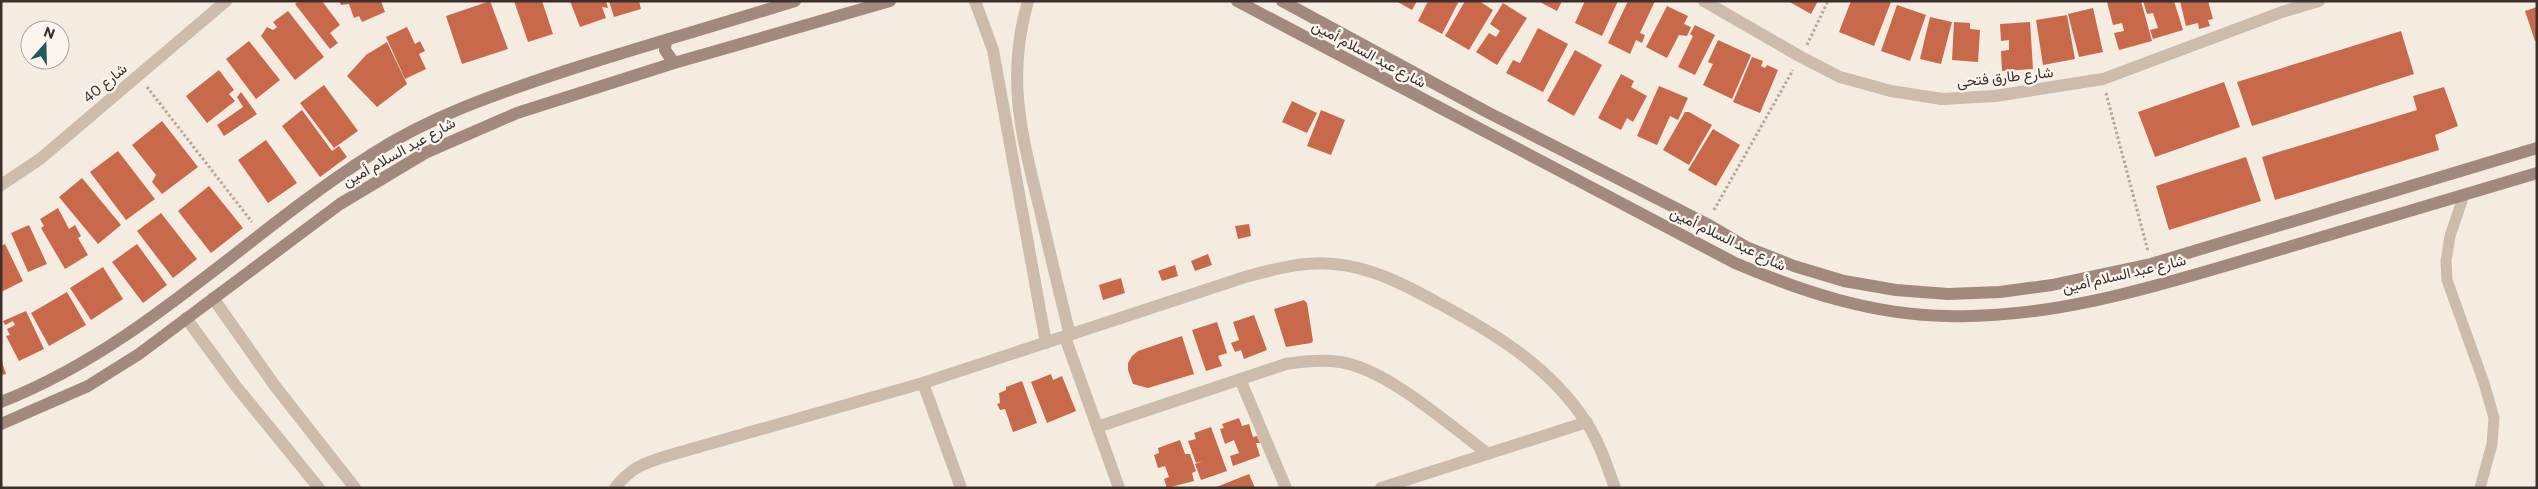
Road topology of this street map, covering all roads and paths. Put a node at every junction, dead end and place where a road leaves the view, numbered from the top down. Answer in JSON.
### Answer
{"nodes":[{"id":1,"x":226,"y":1,"type":"edge"},
{"id":2,"x":795,"y":1,"type":"edge"},
{"id":3,"x":890,"y":1,"type":"edge"},
{"id":4,"x":975,"y":1,"type":"edge"},
{"id":5,"x":1028,"y":1,"type":"edge"},
{"id":6,"x":1237,"y":1,"type":"edge"},
{"id":7,"x":1282,"y":1,"type":"edge"},
{"id":8,"x":1704,"y":1,"type":"edge"},
{"id":9,"x":1828,"y":1,"type":"edge"},
{"id":10,"x":2319,"y":1,"type":"edge"},
{"id":11,"x":2280,"y":7,"type":"edge"},
{"id":12,"x":666,"y":40,"type":"junction"},
{"id":13,"x":616,"y":55,"type":"junction"},
{"id":14,"x":1801,"y":57,"type":"junction"},
{"id":15,"x":674,"y":63,"type":"junction"},
{"id":16,"x":139,"y":76,"type":"junction"},
{"id":17,"x":625,"y":78,"type":"junction"},
{"id":18,"x":2103,"y":79,"type":"junction"},
{"id":19,"x":1487,"y":112,"type":"junction"},
{"id":20,"x":1478,"y":130,"type":"junction"},
{"id":21,"x":1021,"y":132,"type":"junction"},
{"id":22,"x":1008,"y":136,"type":"junction"},
{"id":23,"x":2537,"y":148,"type":"edge"},
{"id":24,"x":2537,"y":172,"type":"edge"},
{"id":25,"x":1,"y":185,"type":"edge"},
{"id":26,"x":2464,"y":195,"type":"junction"},
{"id":27,"x":1707,"y":224,"type":"junction"},
{"id":28,"x":261,"y":234,"type":"junction"},
{"id":29,"x":2151,"y":264,"type":"junction"},
{"id":30,"x":213,"y":298,"type":"junction"},
{"id":31,"x":186,"y":318,"type":"junction"},
{"id":32,"x":1067,"y":336,"type":"junction"},
{"id":33,"x":1046,"y":343,"type":"junction"},
{"id":34,"x":1240,"y":379,"type":"junction"},
{"id":35,"x":923,"y":383,"type":"junction"},
{"id":36,"x":1,"y":402,"type":"edge"},
{"id":37,"x":1587,"y":422,"type":"junction"},
{"id":38,"x":1,"y":424,"type":"edge"},
{"id":39,"x":1097,"y":427,"type":"junction"},
{"id":40,"x":1487,"y":453,"type":"junction"},
{"id":41,"x":319,"y":488,"type":"edge"},
{"id":42,"x":356,"y":488,"type":"edge"},
{"id":43,"x":615,"y":488,"type":"edge"},
{"id":44,"x":961,"y":488,"type":"edge"},
{"id":45,"x":1120,"y":488,"type":"edge"},
{"id":46,"x":1286,"y":488,"type":"edge"},
{"id":47,"x":1382,"y":488,"type":"edge"},
{"id":48,"x":1615,"y":488,"type":"edge"},
{"id":49,"x":2480,"y":488,"type":"edge"}],
"edges":[{"from":1,"to":16,"type":"street","name":"شارع 40"},
{"from":2,"to":12,"type":"street","name":"شارع عبد السلام أمين"},
{"from":3,"to":15,"type":"street","name":"شارع عبد السلام أمين"},
{"from":4,"to":22,"type":"street"},
{"from":5,"to":21,"type":"street"},
{"from":6,"to":20,"type":"street","name":"شارع عبد السلام أمين"},
{"from":7,"to":19,"type":"street","name":"شارع عبد السلام أمين"},
{"from":8,"to":14,"type":"street","name":"شارع طارق فتحى"},
{"from":9,"to":14,"type":"path"},
{"from":10,"to":11,"type":"street","name":"شارع طارق فتحى"},
{"from":11,"to":18,"type":"street","name":"شارع طارق فتحى"},
{"from":12,"to":13,"type":"street","name":"شارع عبد السلام أمين"},
{"from":12,"to":15,"type":"street"},
{"from":13,"to":17,"type":"street"},
{"from":13,"to":28,"type":"street","name":"شارع عبد السلام أمين"},
{"from":14,"to":18,"type":"street","name":"شارع طارق فتحى"},
{"from":14,"to":27,"type":"path"},
{"from":15,"to":17,"type":"street","name":"شارع عبد السلام أمين"},
{"from":16,"to":25,"type":"street","name":"شارع 40"},
{"from":16,"to":28,"type":"path"},
{"from":17,"to":30,"type":"street","name":"شارع عبد السلام أمين"},
{"from":18,"to":29,"type":"path"},
{"from":19,"to":20,"type":"street"},
{"from":19,"to":27,"type":"street","name":"شارع عبد السلام أمين"},
{"from":20,"to":26,"type":"street","name":"شارع عبد السلام أمين"},
{"from":21,"to":22,"type":"street"},
{"from":21,"to":32,"type":"street"},
{"from":22,"to":33,"type":"street"},
{"from":23,"to":29,"type":"street","name":"شارع عبد السلام أمين"},
{"from":24,"to":26,"type":"street","name":"شارع عبد السلام أمين"},
{"from":26,"to":49,"type":"lane"},
{"from":27,"to":29,"type":"street","name":"شارع عبد السلام أمين"},
{"from":28,"to":36,"type":"street","name":"شارع عبد السلام أمين"},
{"from":30,"to":31,"type":"street","name":"شارع عبد السلام أمين"},
{"from":30,"to":42,"type":"street"},
{"from":31,"to":38,"type":"street","name":"شارع عبد السلام أمين"},
{"from":31,"to":41,"type":"street"},
{"from":32,"to":33,"type":"street"},
{"from":32,"to":37,"type":"street"},
{"from":32,"to":39,"type":"street"},
{"from":33,"to":35,"type":"street"},
{"from":34,"to":39,"type":"street"},
{"from":34,"to":40,"type":"street"},
{"from":34,"to":46,"type":"street"},
{"from":35,"to":43,"type":"street"},
{"from":35,"to":44,"type":"street"},
{"from":37,"to":40,"type":"street"},
{"from":37,"to":48,"type":"street"},
{"from":39,"to":45,"type":"street"},
{"from":40,"to":47,"type":"street"}]}
